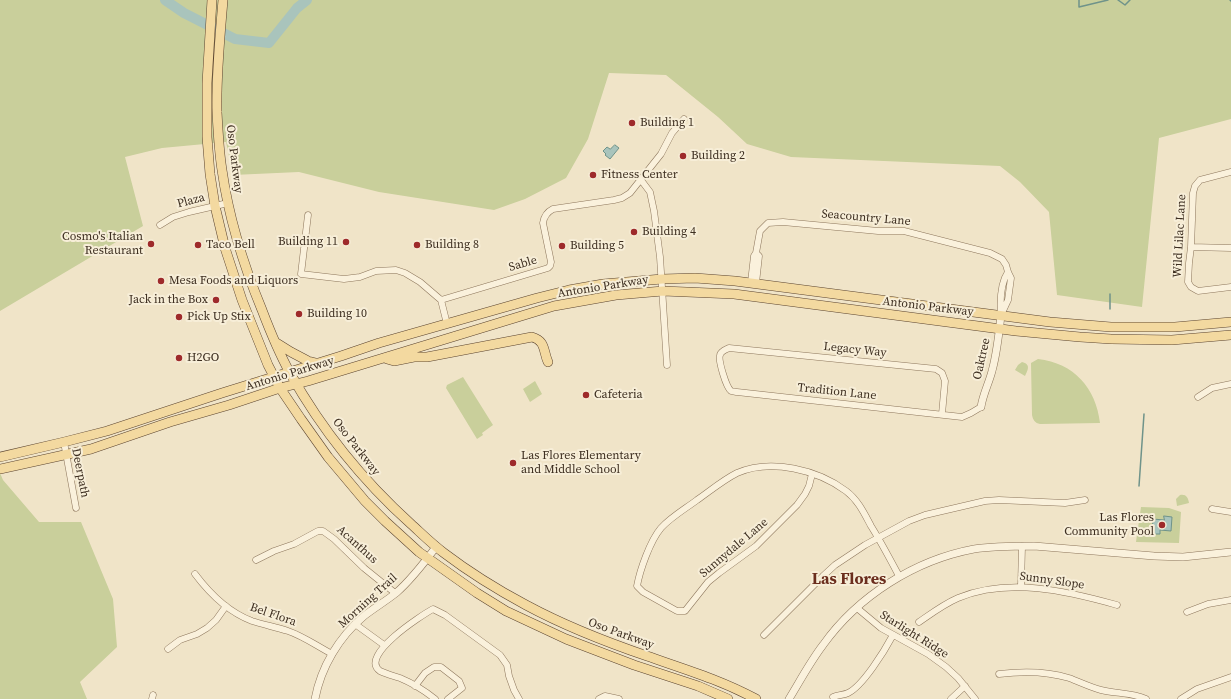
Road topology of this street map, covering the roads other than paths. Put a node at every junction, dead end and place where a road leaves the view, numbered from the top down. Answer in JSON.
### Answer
{"nodes":[{"id":1,"x":212,"y":0,"type":"edge"},
{"id":2,"x":223,"y":0,"type":"edge"},
{"id":3,"x":684,"y":119,"type":"dead end"},
{"id":4,"x":1231,"y":172,"type":"edge"},
{"id":5,"x":641,"y":180,"type":"junction"},
{"id":6,"x":228,"y":203,"type":"junction"},
{"id":7,"x":215,"y":206,"type":"junction"},
{"id":8,"x":308,"y":215,"type":"dead end"},
{"id":9,"x":160,"y":225,"type":"dead end"},
{"id":10,"x":1192,"y":247,"type":"junction"},
{"id":11,"x":1231,"y":248,"type":"edge"},
{"id":12,"x":662,"y":279,"type":"junction"},
{"id":13,"x":753,"y":283,"type":"junction"},
{"id":14,"x":1231,"y":287,"type":"edge"},
{"id":15,"x":663,"y":291,"type":"junction"},
{"id":16,"x":441,"y":300,"type":"junction"},
{"id":17,"x":1001,"y":315,"type":"junction"},
{"id":18,"x":1231,"y":322,"type":"edge"},
{"id":19,"x":447,"y":324,"type":"junction"},
{"id":20,"x":1000,"y":329,"type":"junction"},
{"id":21,"x":1231,"y":335,"type":"edge"},
{"id":22,"x":275,"y":342,"type":"junction"},
{"id":23,"x":723,"y":351,"type":"joint"},
{"id":24,"x":381,"y":358,"type":"junction"},
{"id":25,"x":548,"y":362,"type":"dead end"},
{"id":26,"x":316,"y":363,"type":"junction"},
{"id":27,"x":667,"y":365,"type":"dead end"},
{"id":28,"x":289,"y":372,"type":"junction"},
{"id":29,"x":274,"y":376,"type":"junction"},
{"id":30,"x":297,"y":384,"type":"junction"},
{"id":31,"x":1231,"y":384,"type":"edge"},
{"id":32,"x":280,"y":388,"type":"junction"},
{"id":33,"x":1198,"y":397,"type":"dead end"},
{"id":34,"x":981,"y":407,"type":"joint"},
{"id":35,"x":172,"y":408,"type":"junction"},
{"id":36,"x":942,"y":414,"type":"junction"},
{"id":37,"x":170,"y":422,"type":"junction"},
{"id":38,"x":64,"y":442,"type":"junction"},
{"id":39,"x":65,"y":455,"type":"junction"},
{"id":40,"x":0,"y":456,"type":"edge"},
{"id":41,"x":0,"y":469,"type":"edge"},
{"id":42,"x":812,"y":474,"type":"junction"},
{"id":43,"x":1085,"y":500,"type":"dead end"},
{"id":44,"x":76,"y":508,"type":"dead end"},
{"id":45,"x":1212,"y":510,"type":"dead end"},
{"id":46,"x":1231,"y":512,"type":"edge"},
{"id":47,"x":878,"y":537,"type":"junction"},
{"id":48,"x":1022,"y":546,"type":"junction"},
{"id":49,"x":436,"y":547,"type":"junction"},
{"id":50,"x":1231,"y":552,"type":"edge"},
{"id":51,"x":427,"y":559,"type":"junction"},
{"id":52,"x":256,"y":560,"type":"dead end"},
{"id":53,"x":195,"y":574,"type":"dead end"},
{"id":54,"x":899,"y":576,"type":"junction"},
{"id":55,"x":1021,"y":586,"type":"junction"},
{"id":56,"x":396,"y":593,"type":"junction"},
{"id":57,"x":1231,"y":600,"type":"edge"},
{"id":58,"x":1117,"y":605,"type":"dead end"},
{"id":59,"x":226,"y":606,"type":"junction"},
{"id":60,"x":857,"y":608,"type":"junction"},
{"id":61,"x":1187,"y":612,"type":"dead end"},
{"id":62,"x":919,"y":622,"type":"dead end"},
{"id":63,"x":355,"y":624,"type":"junction"},
{"id":64,"x":764,"y":635,"type":"dead end"},
{"id":65,"x":892,"y":635,"type":"junction"},
{"id":66,"x":384,"y":645,"type":"junction"},
{"id":67,"x":168,"y":649,"type":"dead end"},
{"id":68,"x":332,"y":654,"type":"junction"},
{"id":69,"x":999,"y":674,"type":"dead end"},
{"id":70,"x":1231,"y":677,"type":"edge"},
{"id":71,"x":415,"y":686,"type":"junction"},
{"id":72,"x":965,"y":686,"type":"junction"},
{"id":73,"x":833,"y":697,"type":"dead end"},
{"id":74,"x":600,"y":698,"type":"edge"},
{"id":75,"x":315,"y":699,"type":"edge"},
{"id":76,"x":435,"y":699,"type":"edge"},
{"id":77,"x":448,"y":699,"type":"edge"},
{"id":78,"x":520,"y":699,"type":"edge"},
{"id":79,"x":619,"y":699,"type":"edge"},
{"id":80,"x":728,"y":699,"type":"edge"},
{"id":81,"x":756,"y":699,"type":"edge"},
{"id":82,"x":789,"y":699,"type":"edge"},
{"id":83,"x":951,"y":699,"type":"edge"},
{"id":84,"x":975,"y":699,"type":"edge"},
{"id":85,"x":1146,"y":699,"type":"edge"},
{"id":86,"x":1181,"y":699,"type":"edge"}],
"edges":[{"from":1,"to":7,"type":"main road","name":"Oso Parkway"},
{"from":2,"to":6,"type":"main road","name":"Oso Parkway"},
{"from":3,"to":5,"type":"street","name":"Sable"},
{"from":4,"to":10,"type":"street","name":"Wild Lilac Lane"},
{"from":5,"to":12,"type":"street"},
{"from":5,"to":16,"type":"street","name":"Sable"},
{"from":6,"to":7,"type":"street","name":"Plaza"},
{"from":6,"to":22,"type":"main road","name":"Oso Parkway"},
{"from":7,"to":9,"type":"street","name":"Plaza"},
{"from":7,"to":29,"type":"main road","name":"Oso Parkway"},
{"from":8,"to":16,"type":"street"},
{"from":10,"to":11,"type":"street"},
{"from":10,"to":14,"type":"street","name":"Wild Lilac Lane"},
{"from":12,"to":13,"type":"main road","name":"Antonio Parkway"},
{"from":12,"to":15,"type":"street"},
{"from":12,"to":19,"type":"main road","name":"Antonio Parkway"},
{"from":13,"to":17,"type":"main road","name":"Antonio Parkway"},
{"from":13,"to":17,"type":"street","name":"Seacountry Lane"},
{"from":15,"to":20,"type":"main road","name":"Antonio Parkway"},
{"from":15,"to":24,"type":"main road","name":"Antonio Parkway"},
{"from":15,"to":27,"type":"street"},
{"from":16,"to":19,"type":"street"},
{"from":17,"to":18,"type":"main road","name":"Antonio Parkway"},
{"from":17,"to":20,"type":"street","name":"Oaktree"},
{"from":19,"to":26,"type":"main road","name":"Antonio Parkway"},
{"from":20,"to":21,"type":"main road","name":"Antonio Parkway"},
{"from":20,"to":34,"type":"street","name":"Oaktree"},
{"from":22,"to":26,"type":"main road"},
{"from":22,"to":28,"type":"main road","name":"Oso Parkway"},
{"from":23,"to":36,"type":"street","name":"Tradition Lane"},
{"from":23,"to":36,"type":"street","name":"Legacy Way"},
{"from":24,"to":25,"type":"main road"},
{"from":24,"to":30,"type":"main road","name":"Antonio Parkway"},
{"from":26,"to":28,"type":"main road","name":"Antonio Parkway"},
{"from":28,"to":29,"type":"main road","name":"Antonio Parkway"},
{"from":28,"to":30,"type":"main road","name":"Oso Parkway"},
{"from":29,"to":32,"type":"main road","name":"Oso Parkway"},
{"from":29,"to":35,"type":"main road","name":"Antonio Parkway"},
{"from":30,"to":32,"type":"main road","name":"Antonio Parkway"},
{"from":30,"to":49,"type":"main road","name":"Oso Parkway"},
{"from":31,"to":33,"type":"street"},
{"from":32,"to":37,"type":"main road","name":"Antonio Parkway"},
{"from":32,"to":51,"type":"main road","name":"Oso Parkway"},
{"from":34,"to":36,"type":"street","name":"Tradition Lane"},
{"from":35,"to":37,"type":"main road"},
{"from":35,"to":38,"type":"main road","name":"Antonio Parkway"},
{"from":37,"to":39,"type":"main road","name":"Antonio Parkway"},
{"from":38,"to":39,"type":"street","name":"Deerpath"},
{"from":38,"to":40,"type":"main road","name":"Antonio Parkway"},
{"from":39,"to":41,"type":"main road","name":"Antonio Parkway"},
{"from":39,"to":44,"type":"street","name":"Deerpath"},
{"from":42,"to":42,"type":"street","name":"Sunnydale Lane"},
{"from":42,"to":47,"type":"street"},
{"from":43,"to":47,"type":"street"},
{"from":45,"to":46,"type":"street"},
{"from":47,"to":54,"type":"street"},
{"from":47,"to":64,"type":"street"},
{"from":48,"to":50,"type":"street"},
{"from":48,"to":54,"type":"street"},
{"from":48,"to":55,"type":"street"},
{"from":49,"to":51,"type":"street","name":"Morning Trail"},
{"from":49,"to":81,"type":"main road","name":"Oso Parkway"},
{"from":51,"to":56,"type":"street","name":"Morning Trail"},
{"from":51,"to":80,"type":"main road","name":"Oso Parkway"},
{"from":52,"to":56,"type":"street","name":"Acanthus"},
{"from":53,"to":59,"type":"street","name":"Bel Flora"},
{"from":54,"to":60,"type":"street"},
{"from":55,"to":58,"type":"street","name":"Sunny Slope"},
{"from":55,"to":62,"type":"street","name":"Sunny Slope"},
{"from":56,"to":63,"type":"street","name":"Morning Trail"},
{"from":57,"to":61,"type":"street"},
{"from":59,"to":67,"type":"street"},
{"from":59,"to":68,"type":"street","name":"Bel Flora"},
{"from":60,"to":65,"type":"street","name":"Starlight Ridge"},
{"from":60,"to":82,"type":"street"},
{"from":63,"to":66,"type":"street"},
{"from":63,"to":68,"type":"street","name":"Morning Trail"},
{"from":65,"to":72,"type":"street","name":"Starlight Ridge"},
{"from":65,"to":73,"type":"street"},
{"from":66,"to":71,"type":"street"},
{"from":66,"to":78,"type":"street"},
{"from":68,"to":75,"type":"street","name":"Morning Trail"},
{"from":69,"to":85,"type":"street"},
{"from":70,"to":86,"type":"street"},
{"from":71,"to":76,"type":"street"},
{"from":71,"to":77,"type":"street"},
{"from":72,"to":83,"type":"street"},
{"from":72,"to":84,"type":"street","name":"Starlight Ridge"},
{"from":74,"to":79,"type":"street"}]}
